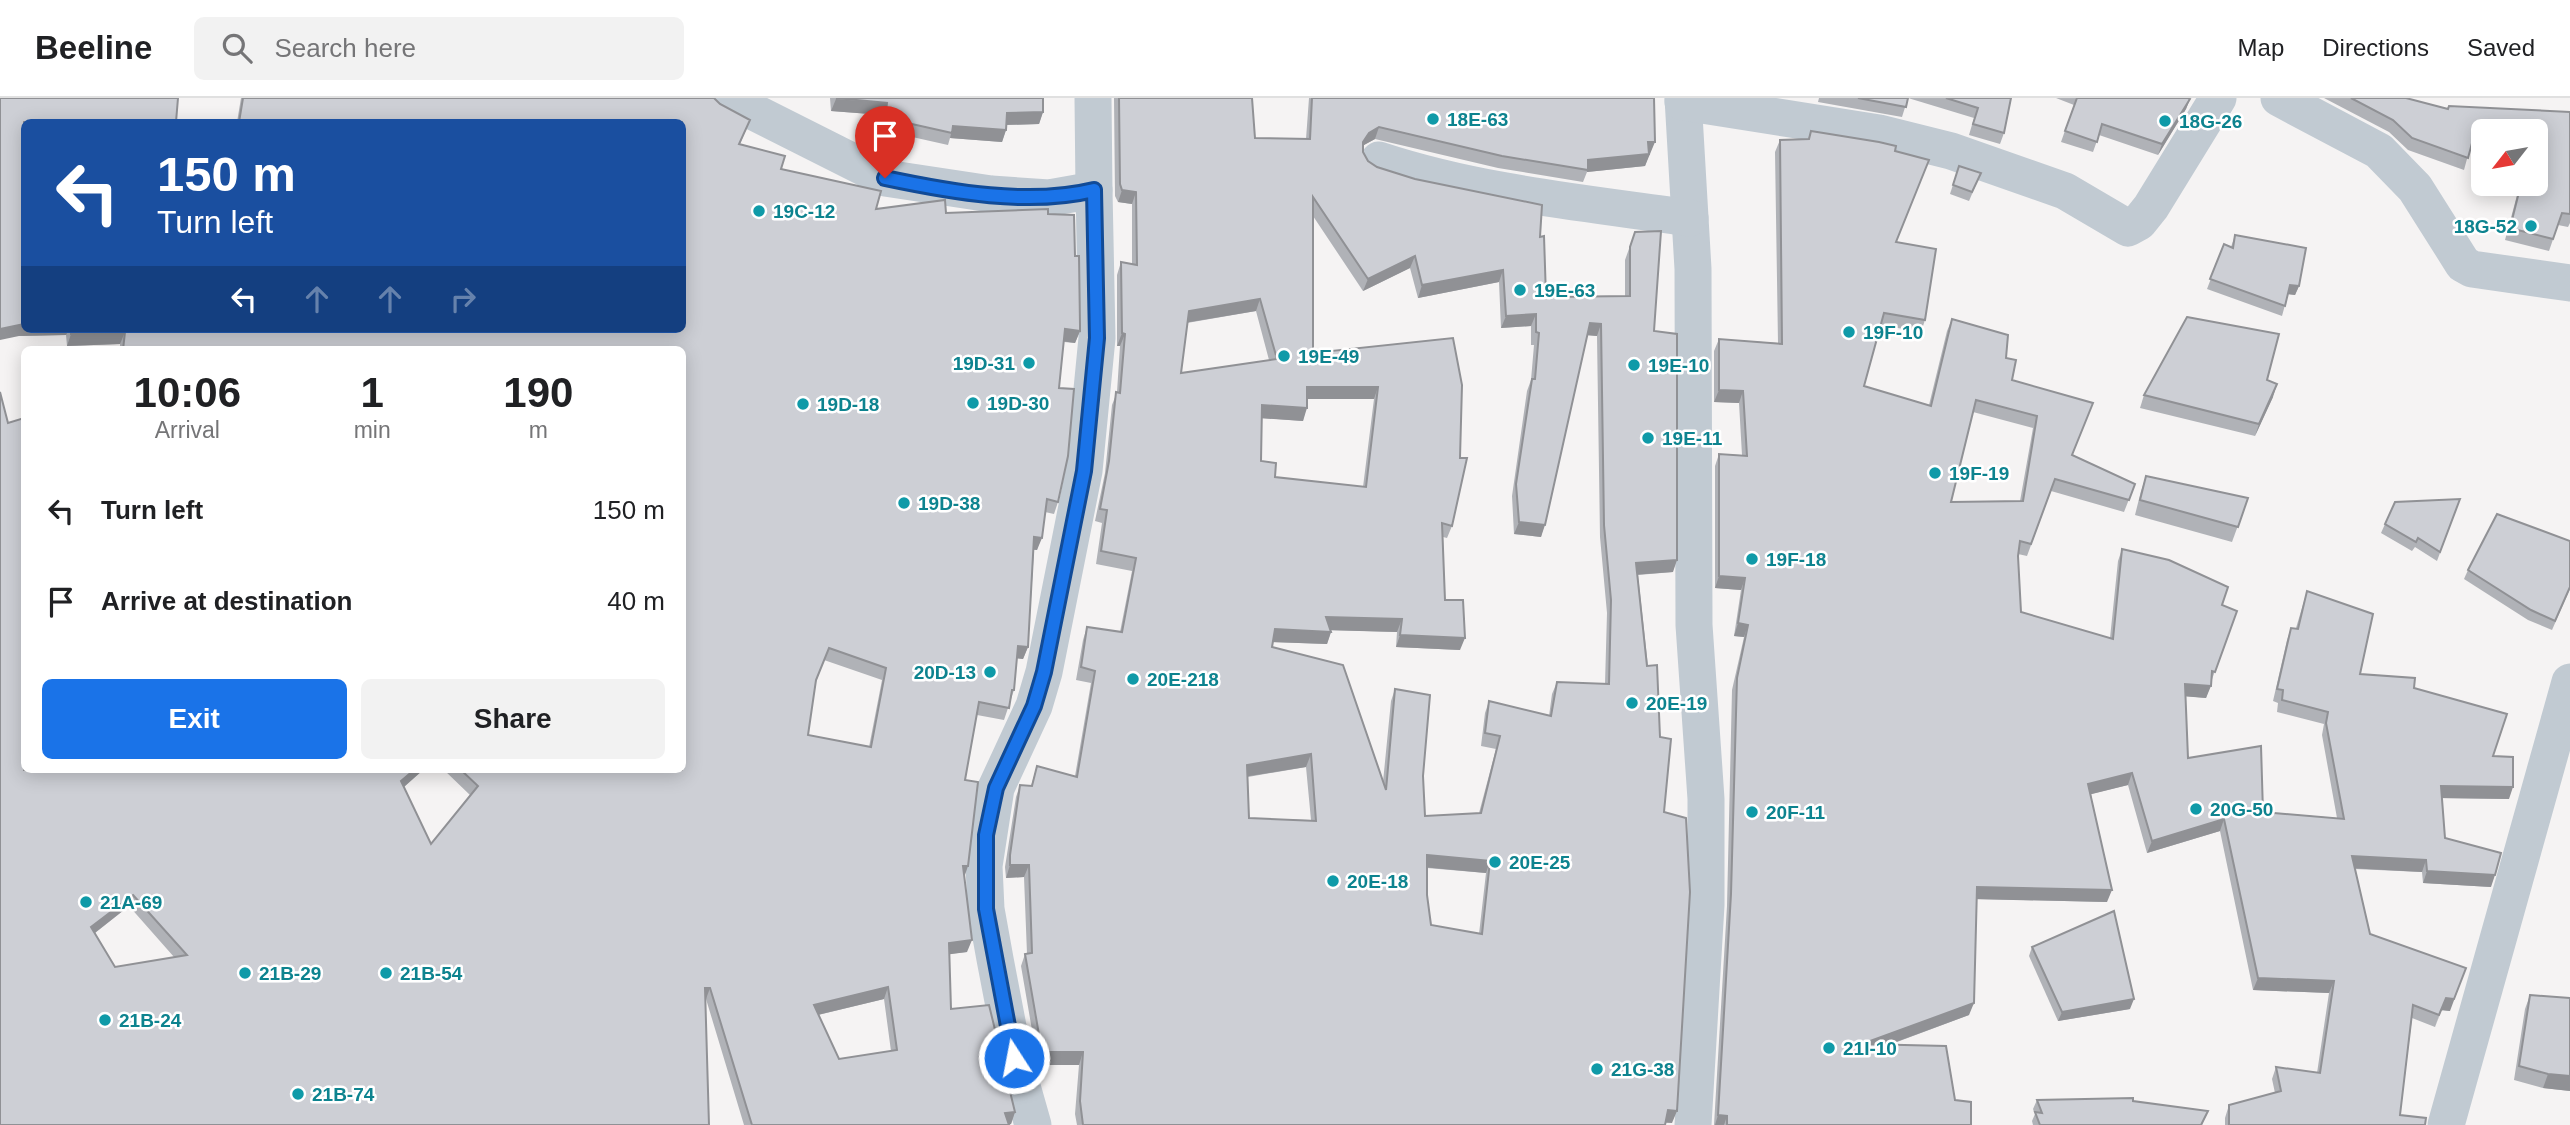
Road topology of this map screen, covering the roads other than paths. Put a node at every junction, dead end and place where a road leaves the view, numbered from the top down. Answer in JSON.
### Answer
{"nodes":[{"id":1,"x":726,"y":98,"type":"edge"},
{"id":2,"x":1093,"y":98,"type":"edge"},
{"id":3,"x":2217,"y":98,"type":"edge"},
{"id":4,"x":2279,"y":98,"type":"edge"},
{"id":5,"x":1683,"y":100,"type":"edge"},
{"id":6,"x":1379,"y":160,"type":"dead end"},
{"id":7,"x":1094,"y":190,"type":"junction"},
{"id":8,"x":1690,"y":218,"type":"junction"},
{"id":9,"x":2570,"y":283,"type":"edge"},
{"id":10,"x":2570,"y":682,"type":"edge"},
{"id":11,"x":1033,"y":1125,"type":"edge"},
{"id":12,"x":1693,"y":1125,"type":"edge"},
{"id":13,"x":2446,"y":1125,"type":"edge"}],
"edges":[{"from":1,"to":7,"type":"street"},
{"from":2,"to":7,"type":"street"},
{"from":3,"to":5,"type":"street"},
{"from":4,"to":9,"type":"street"},
{"from":5,"to":8,"type":"street"},
{"from":6,"to":8,"type":"street"},
{"from":7,"to":11,"type":"street"},
{"from":8,"to":12,"type":"street"},
{"from":10,"to":13,"type":"street"}]}
